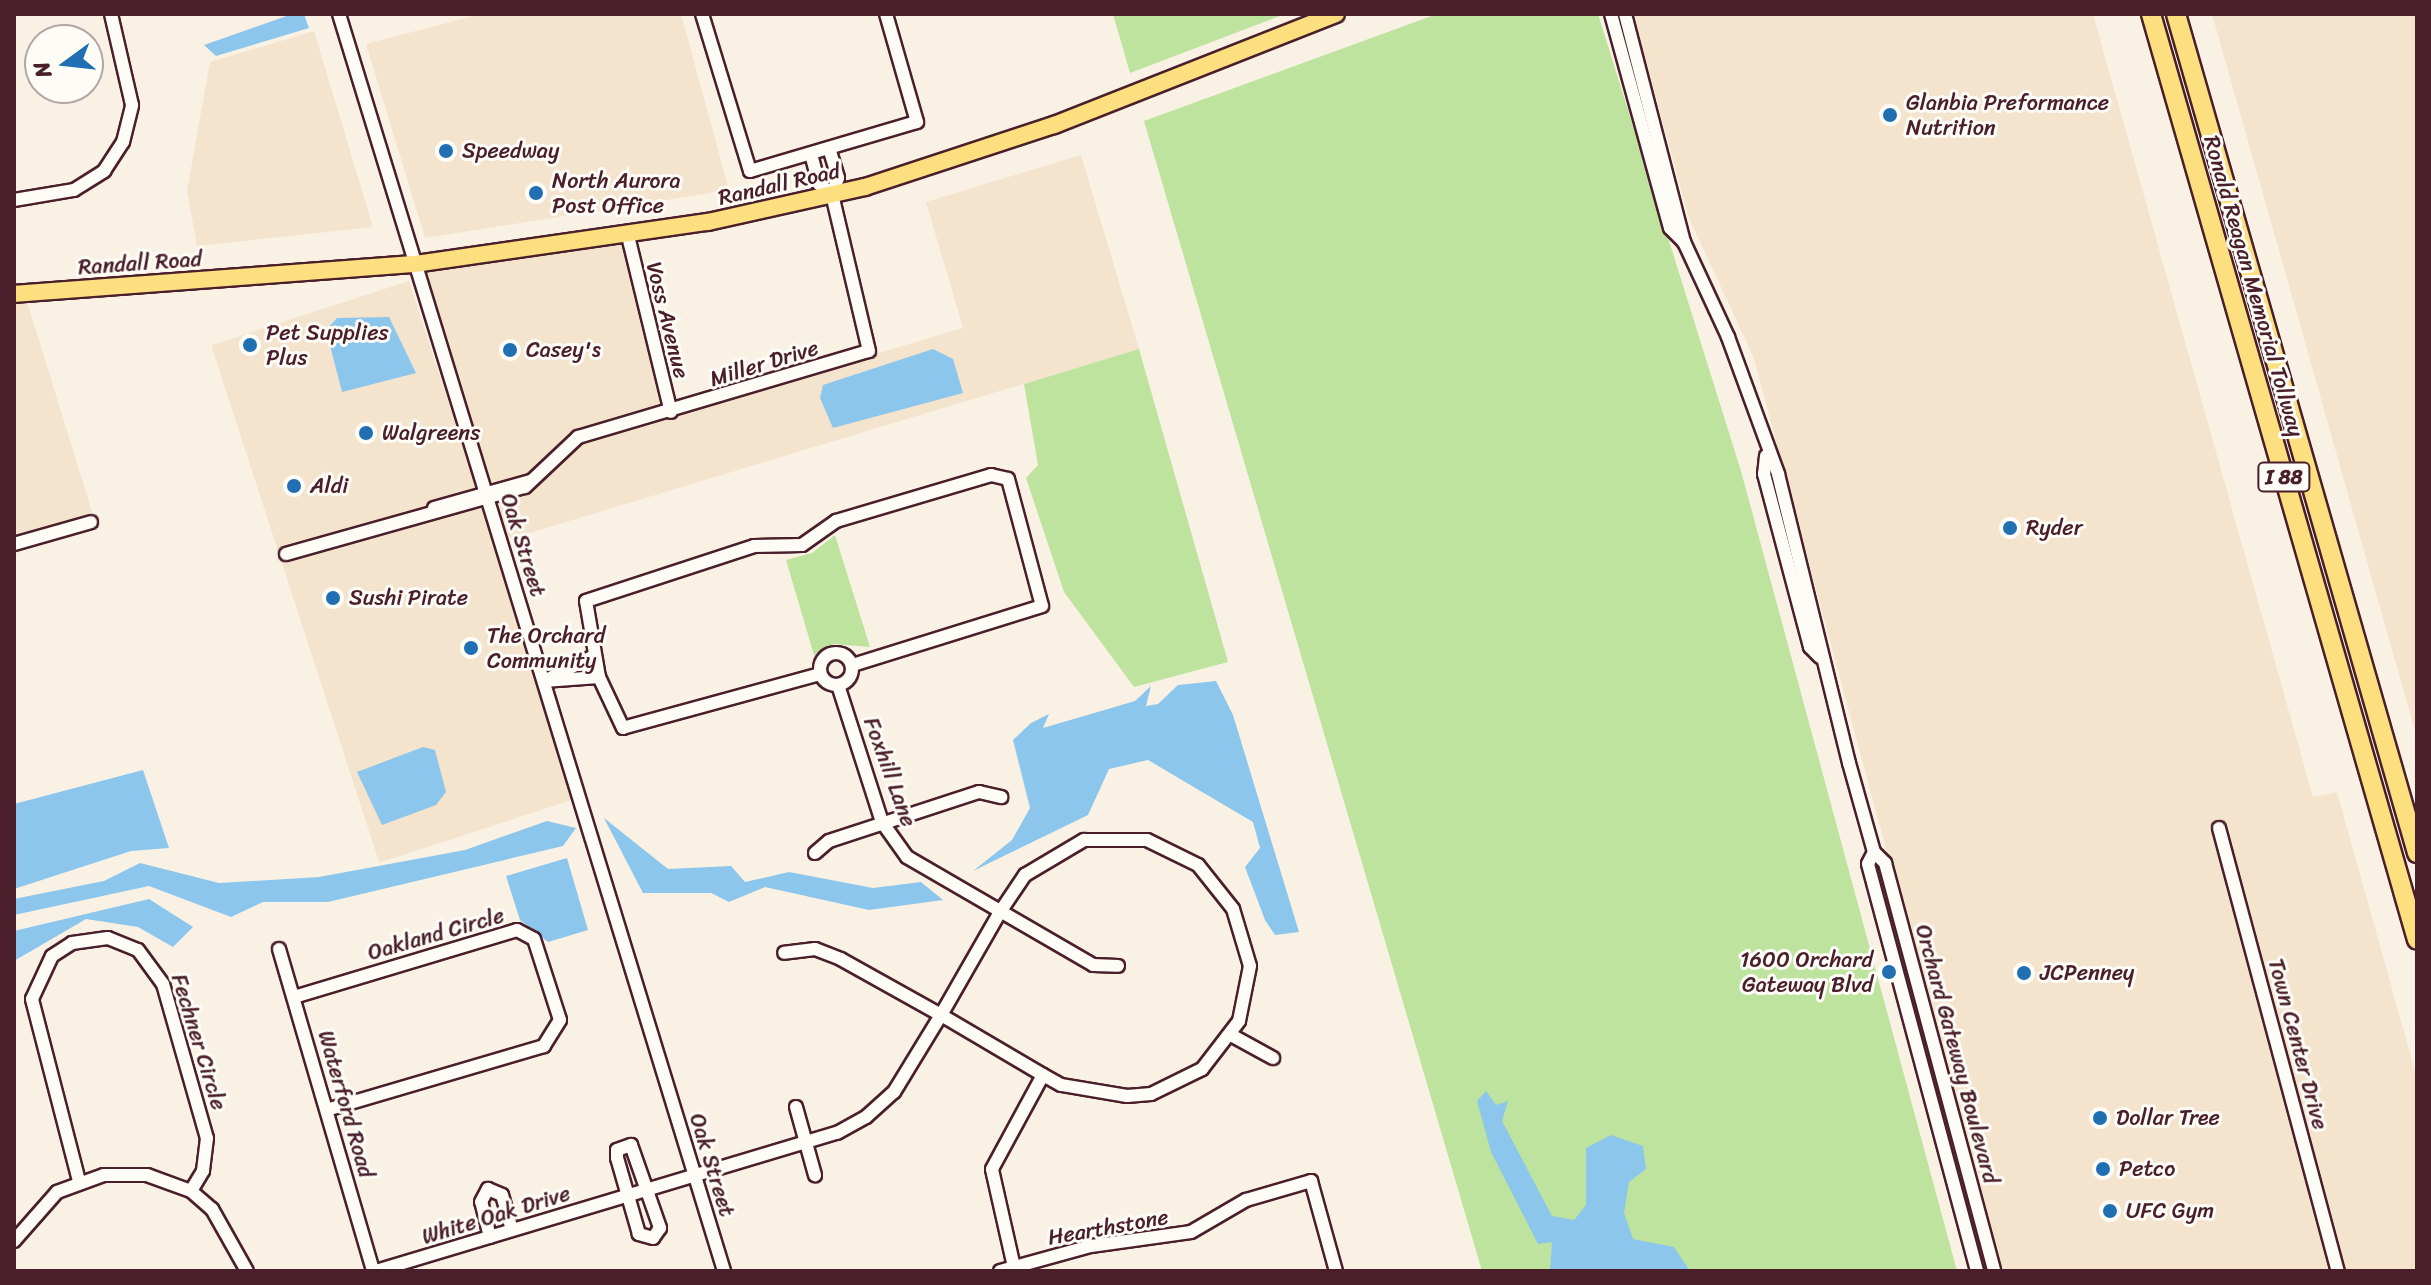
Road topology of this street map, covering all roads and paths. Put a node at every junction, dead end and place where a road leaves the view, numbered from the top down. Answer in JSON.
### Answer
{"nodes":[{"id":1,"x":111,"y":14,"type":"edge"},
{"id":2,"x":339,"y":14,"type":"edge"},
{"id":3,"x":702,"y":14,"type":"edge"},
{"id":4,"x":886,"y":14,"type":"edge"},
{"id":5,"x":1336,"y":14,"type":"edge"},
{"id":6,"x":1611,"y":14,"type":"edge"},
{"id":7,"x":1625,"y":14,"type":"edge"},
{"id":8,"x":2151,"y":14,"type":"edge"},
{"id":9,"x":2176,"y":14,"type":"edge"},
{"id":10,"x":829,"y":148,"type":"junction"},
{"id":11,"x":811,"y":154,"type":"junction"},
{"id":12,"x":832,"y":194,"type":"junction"},
{"id":13,"x":14,"y":200,"type":"edge"},
{"id":14,"x":628,"y":236,"type":"junction"},
{"id":15,"x":1684,"y":242,"type":"junction"},
{"id":16,"x":415,"y":264,"type":"junction"},
{"id":17,"x":14,"y":294,"type":"edge"},
{"id":18,"x":671,"y":412,"type":"junction"},
{"id":19,"x":486,"y":494,"type":"junction"},
{"id":20,"x":91,"y":522,"type":"dead end"},
{"id":21,"x":14,"y":544,"type":"edge"},
{"id":22,"x":286,"y":554,"type":"dead end"},
{"id":23,"x":594,"y":656,"type":"junction"},
{"id":24,"x":852,"y":665,"type":"junction"},
{"id":25,"x":820,"y":674,"type":"junction"},
{"id":26,"x":599,"y":677,"type":"junction"},
{"id":27,"x":544,"y":681,"type":"junction"},
{"id":28,"x":838,"y":685,"type":"junction"},
{"id":29,"x":1001,"y":797,"type":"dead end"},
{"id":30,"x":882,"y":822,"type":"junction"},
{"id":31,"x":2219,"y":828,"type":"dead end"},
{"id":32,"x":1874,"y":852,"type":"junction"},
{"id":33,"x":815,"y":853,"type":"dead end"},
{"id":34,"x":2417,"y":853,"type":"edge"},
{"id":35,"x":1000,"y":912,"type":"junction"},
{"id":36,"x":2417,"y":940,"type":"edge"},
{"id":37,"x":279,"y":949,"type":"dead end"},
{"id":38,"x":784,"y":953,"type":"dead end"},
{"id":39,"x":1118,"y":966,"type":"dead end"},
{"id":40,"x":294,"y":997,"type":"junction"},
{"id":41,"x":941,"y":1015,"type":"junction"},
{"id":42,"x":1231,"y":1035,"type":"junction"},
{"id":43,"x":1273,"y":1058,"type":"dead end"},
{"id":44,"x":1043,"y":1075,"type":"junction"},
{"id":45,"x":796,"y":1107,"type":"dead end"},
{"id":46,"x":327,"y":1110,"type":"junction"},
{"id":47,"x":806,"y":1143,"type":"junction"},
{"id":48,"x":815,"y":1175,"type":"dead end"},
{"id":49,"x":694,"y":1176,"type":"junction"},
{"id":50,"x":79,"y":1181,"type":"junction"},
{"id":51,"x":650,"y":1190,"type":"junction"},
{"id":52,"x":191,"y":1191,"type":"junction"},
{"id":53,"x":627,"y":1197,"type":"junction"},
{"id":54,"x":512,"y":1230,"type":"junction"},
{"id":55,"x":490,"y":1237,"type":"junction"},
{"id":56,"x":14,"y":1241,"type":"edge"},
{"id":57,"x":1014,"y":1267,"type":"junction"},
{"id":58,"x":247,"y":1271,"type":"edge"},
{"id":59,"x":375,"y":1271,"type":"edge"},
{"id":60,"x":724,"y":1271,"type":"edge"},
{"id":61,"x":1000,"y":1271,"type":"edge"},
{"id":62,"x":1336,"y":1271,"type":"edge"},
{"id":63,"x":1977,"y":1271,"type":"edge"},
{"id":64,"x":1994,"y":1271,"type":"edge"},
{"id":65,"x":2338,"y":1271,"type":"edge"}],
"edges":[{"from":1,"to":13,"type":"street"},
{"from":2,"to":16,"type":"street","name":"Oak Street"},
{"from":3,"to":11,"type":"street"},
{"from":4,"to":10,"type":"street"},
{"from":5,"to":12,"type":"main road","name":"Randall Road"},
{"from":6,"to":15,"type":"street","name":"Orchard Gateway Boulevard"},
{"from":7,"to":15,"type":"street","name":"Orchard Gateway Boulevard"},
{"from":8,"to":36,"type":"highway","name":"Ronald Reagan Memorial Tollway","number":"I 88"},
{"from":9,"to":34,"type":"highway","name":"Ronald Reagan Memorial Tollway","number":"I 88"},
{"from":10,"to":11,"type":"street"},
{"from":10,"to":12,"type":"street"},
{"from":11,"to":12,"type":"street"},
{"from":12,"to":14,"type":"main road","name":"Randall Road"},
{"from":12,"to":18,"type":"street","name":"Miller Drive"},
{"from":14,"to":16,"type":"main road","name":"Randall Road"},
{"from":14,"to":18,"type":"street","name":"Voss Avenue"},
{"from":15,"to":32,"type":"street","name":"Orchard Gateway Boulevard"},
{"from":16,"to":17,"type":"main road","name":"Randall Road"},
{"from":16,"to":19,"type":"street","name":"Oak Street"},
{"from":18,"to":19,"type":"street","name":"Miller Drive"},
{"from":19,"to":22,"type":"street","name":"Miller Drive"},
{"from":19,"to":27,"type":"street","name":"Oak Street"},
{"from":20,"to":21,"type":"street"},
{"from":23,"to":24,"type":"street"},
{"from":23,"to":26,"type":"street"},
{"from":23,"to":27,"type":"street"},
{"from":24,"to":25,"type":"street"},
{"from":24,"to":28,"type":"street"},
{"from":25,"to":26,"type":"street"},
{"from":25,"to":28,"type":"street"},
{"from":26,"to":27,"type":"street"},
{"from":27,"to":49,"type":"street","name":"Oak Street"},
{"from":28,"to":30,"type":"street","name":"Foxhill Lane"},
{"from":29,"to":30,"type":"street"},
{"from":30,"to":33,"type":"street"},
{"from":30,"to":35,"type":"street","name":"Foxhill Lane"},
{"from":31,"to":65,"type":"street","name":"Town Center Drive"},
{"from":32,"to":63,"type":"street","name":"Orchard Gateway Boulevard"},
{"from":32,"to":64,"type":"street","name":"Orchard Gateway Boulevard"},
{"from":35,"to":39,"type":"street","name":"Foxhill Lane"},
{"from":35,"to":41,"type":"street"},
{"from":35,"to":42,"type":"street"},
{"from":37,"to":40,"type":"street","name":"Waterford Road"},
{"from":38,"to":41,"type":"street"},
{"from":40,"to":46,"type":"street","name":"Waterford Road"},
{"from":40,"to":46,"type":"street","name":"Oakland Circle"},
{"from":41,"to":44,"type":"street"},
{"from":41,"to":47,"type":"street","name":"White Oak Drive"},
{"from":42,"to":43,"type":"street"},
{"from":42,"to":44,"type":"street"},
{"from":44,"to":57,"type":"street"},
{"from":45,"to":47,"type":"street"},
{"from":46,"to":59,"type":"street","name":"Waterford Road"},
{"from":47,"to":48,"type":"street"},
{"from":47,"to":49,"type":"street","name":"White Oak Drive"},
{"from":49,"to":51,"type":"street","name":"White Oak Drive"},
{"from":49,"to":60,"type":"street","name":"Oak Street"},
{"from":50,"to":52,"type":"street"},
{"from":50,"to":52,"type":"street","name":"Fechner Circle"},
{"from":50,"to":56,"type":"street"},
{"from":51,"to":53,"type":"street","name":"White Oak Drive"},
{"from":51,"to":53,"type":"street"},
{"from":51,"to":53,"type":"street"},
{"from":52,"to":58,"type":"street"},
{"from":53,"to":54,"type":"street","name":"White Oak Drive"},
{"from":54,"to":55,"type":"street","name":"White Oak Drive"},
{"from":54,"to":55,"type":"street"},
{"from":55,"to":59,"type":"street","name":"White Oak Drive"},
{"from":57,"to":61,"type":"street","name":"Hearthstone"},
{"from":57,"to":62,"type":"street","name":"Hearthstone"}]}
